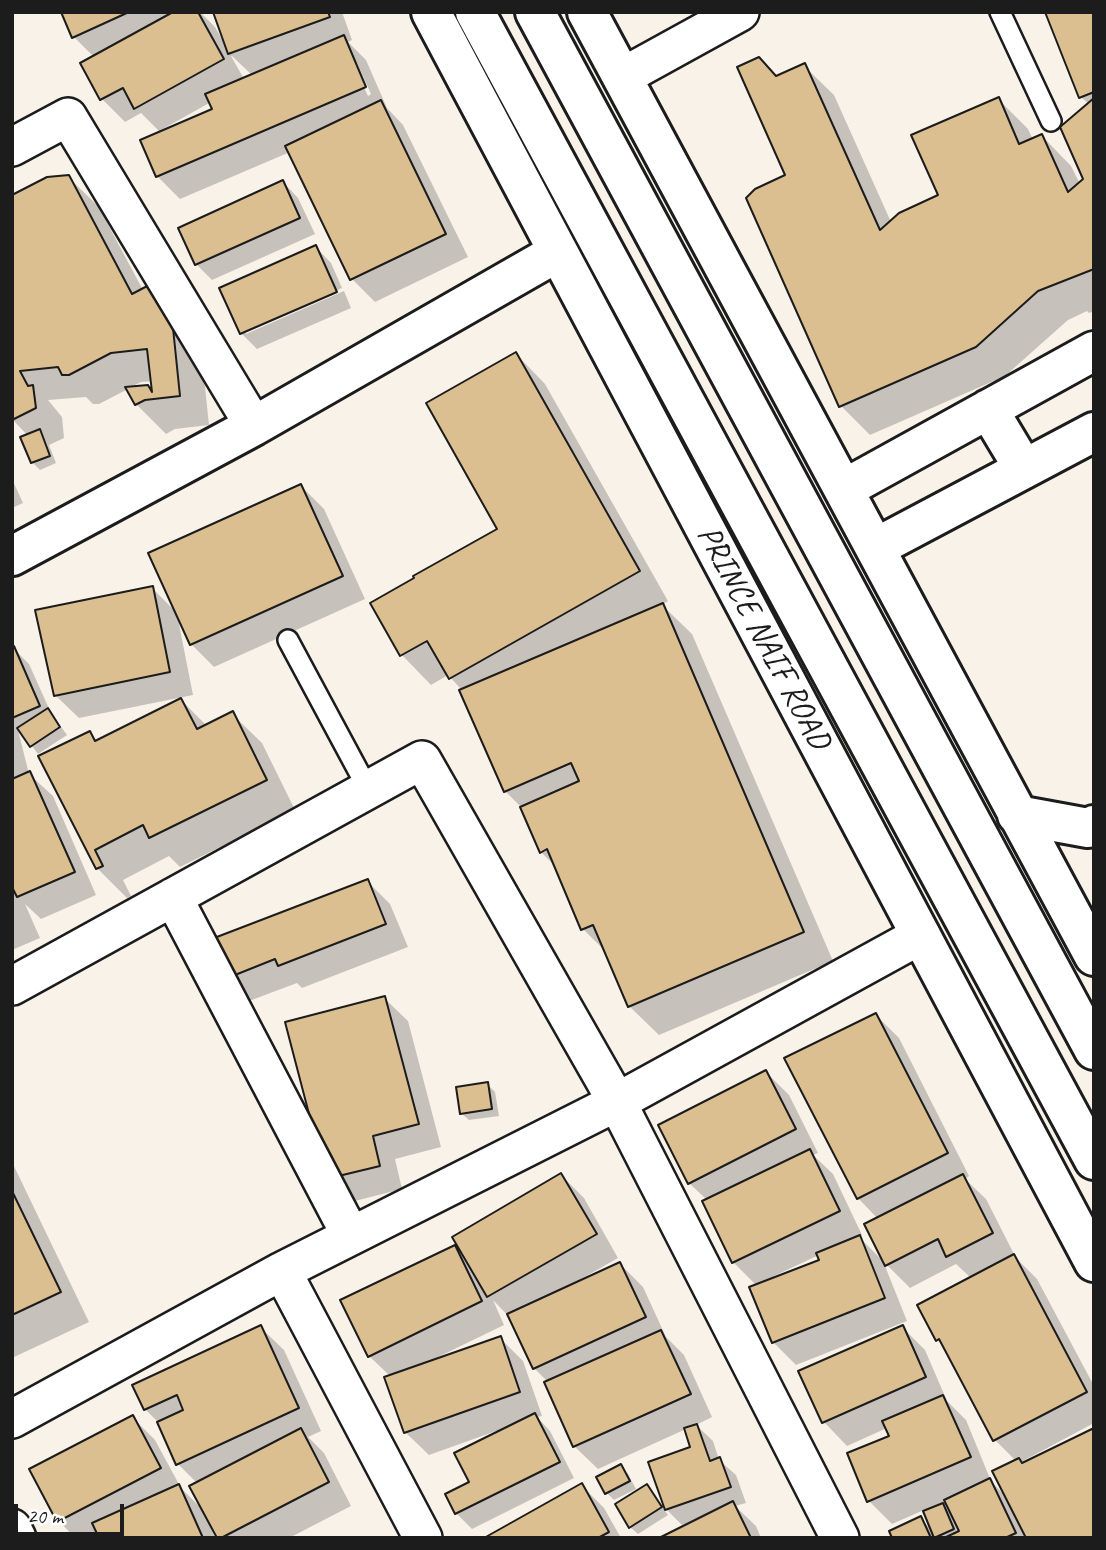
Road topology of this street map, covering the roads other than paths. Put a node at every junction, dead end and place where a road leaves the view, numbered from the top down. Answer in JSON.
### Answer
{"nodes":[{"id":1,"x":475,"y":12,"type":"edge"},
{"id":2,"x":535,"y":12,"type":"edge"},
{"id":3,"x":587,"y":12,"type":"edge"},
{"id":4,"x":740,"y":12,"type":"edge"},
{"id":5,"x":1000,"y":12,"type":"edge"},
{"id":6,"x":432,"y":13,"type":"edge"},
{"id":7,"x":622,"y":78,"type":"junction"},
{"id":8,"x":1051,"y":121,"type":"dead end"},
{"id":9,"x":12,"y":147,"type":"edge"},
{"id":10,"x":558,"y":252,"type":"junction"},
{"id":11,"x":1094,"y":351,"type":"edge"},
{"id":12,"x":988,"y":409,"type":"junction"},
{"id":13,"x":254,"y":426,"type":"junction"},
{"id":14,"x":1094,"y":432,"type":"edge"},
{"id":15,"x":1024,"y":469,"type":"junction"},
{"id":16,"x":844,"y":489,"type":"junction"},
{"id":17,"x":875,"y":548,"type":"junction"},
{"id":18,"x":12,"y":556,"type":"edge"},
{"id":19,"x":288,"y":640,"type":"dead end"},
{"id":20,"x":368,"y":789,"type":"junction"},
{"id":21,"x":1017,"y":815,"type":"junction"},
{"id":22,"x":1094,"y":825,"type":"edge"},
{"id":23,"x":1094,"y":895,"type":"edge"},
{"id":24,"x":173,"y":897,"type":"junction"},
{"id":25,"x":921,"y":936,"type":"junction"},
{"id":26,"x":1089,"y":948,"type":"edge"},
{"id":27,"x":12,"y":986,"type":"edge"},
{"id":28,"x":1094,"y":1050,"type":"edge"},
{"id":29,"x":617,"y":1102,"type":"junction"},
{"id":30,"x":1094,"y":1160,"type":"edge"},
{"id":31,"x":351,"y":1236,"type":"junction"},
{"id":32,"x":1094,"y":1262,"type":"edge"},
{"id":33,"x":282,"y":1271,"type":"junction"},
{"id":34,"x":12,"y":1419,"type":"edge"},
{"id":35,"x":12,"y":1528,"type":"edge"},
{"id":36,"x":17,"y":1538,"type":"edge"},
{"id":37,"x":423,"y":1538,"type":"edge"},
{"id":38,"x":840,"y":1538,"type":"edge"}],
"edges":[{"from":1,"to":30,"type":"main road","name":"PRINCE NAIF ROAD"},
{"from":2,"to":28,"type":"main road"},
{"from":3,"to":7,"type":"main road"},
{"from":4,"to":7,"type":"street"},
{"from":5,"to":8,"type":"lane"},
{"from":6,"to":10,"type":"main road","name":"PRINCE NAIF ROAD"},
{"from":7,"to":16,"type":"main road"},
{"from":9,"to":13,"type":"street"},
{"from":10,"to":13,"type":"main road"},
{"from":10,"to":25,"type":"main road","name":"PRINCE NAIF ROAD"},
{"from":11,"to":12,"type":"main road"},
{"from":12,"to":15,"type":"main road"},
{"from":12,"to":16,"type":"main road"},
{"from":13,"to":18,"type":"main road"},
{"from":14,"to":15,"type":"main road"},
{"from":15,"to":17,"type":"main road"},
{"from":16,"to":17,"type":"main road"},
{"from":17,"to":21,"type":"main road"},
{"from":19,"to":20,"type":"lane"},
{"from":20,"to":24,"type":"street"},
{"from":20,"to":29,"type":"street"},
{"from":21,"to":22,"type":"main road"},
{"from":21,"to":26,"type":"main road"},
{"from":23,"to":26,"type":"main road"},
{"from":24,"to":27,"type":"street"},
{"from":24,"to":31,"type":"street"},
{"from":25,"to":29,"type":"street"},
{"from":25,"to":32,"type":"main road","name":"PRINCE NAIF ROAD"},
{"from":29,"to":31,"type":"street"},
{"from":29,"to":38,"type":"street"},
{"from":31,"to":33,"type":"street"},
{"from":33,"to":34,"type":"street"},
{"from":33,"to":37,"type":"street"},
{"from":35,"to":36,"type":"street"}]}
